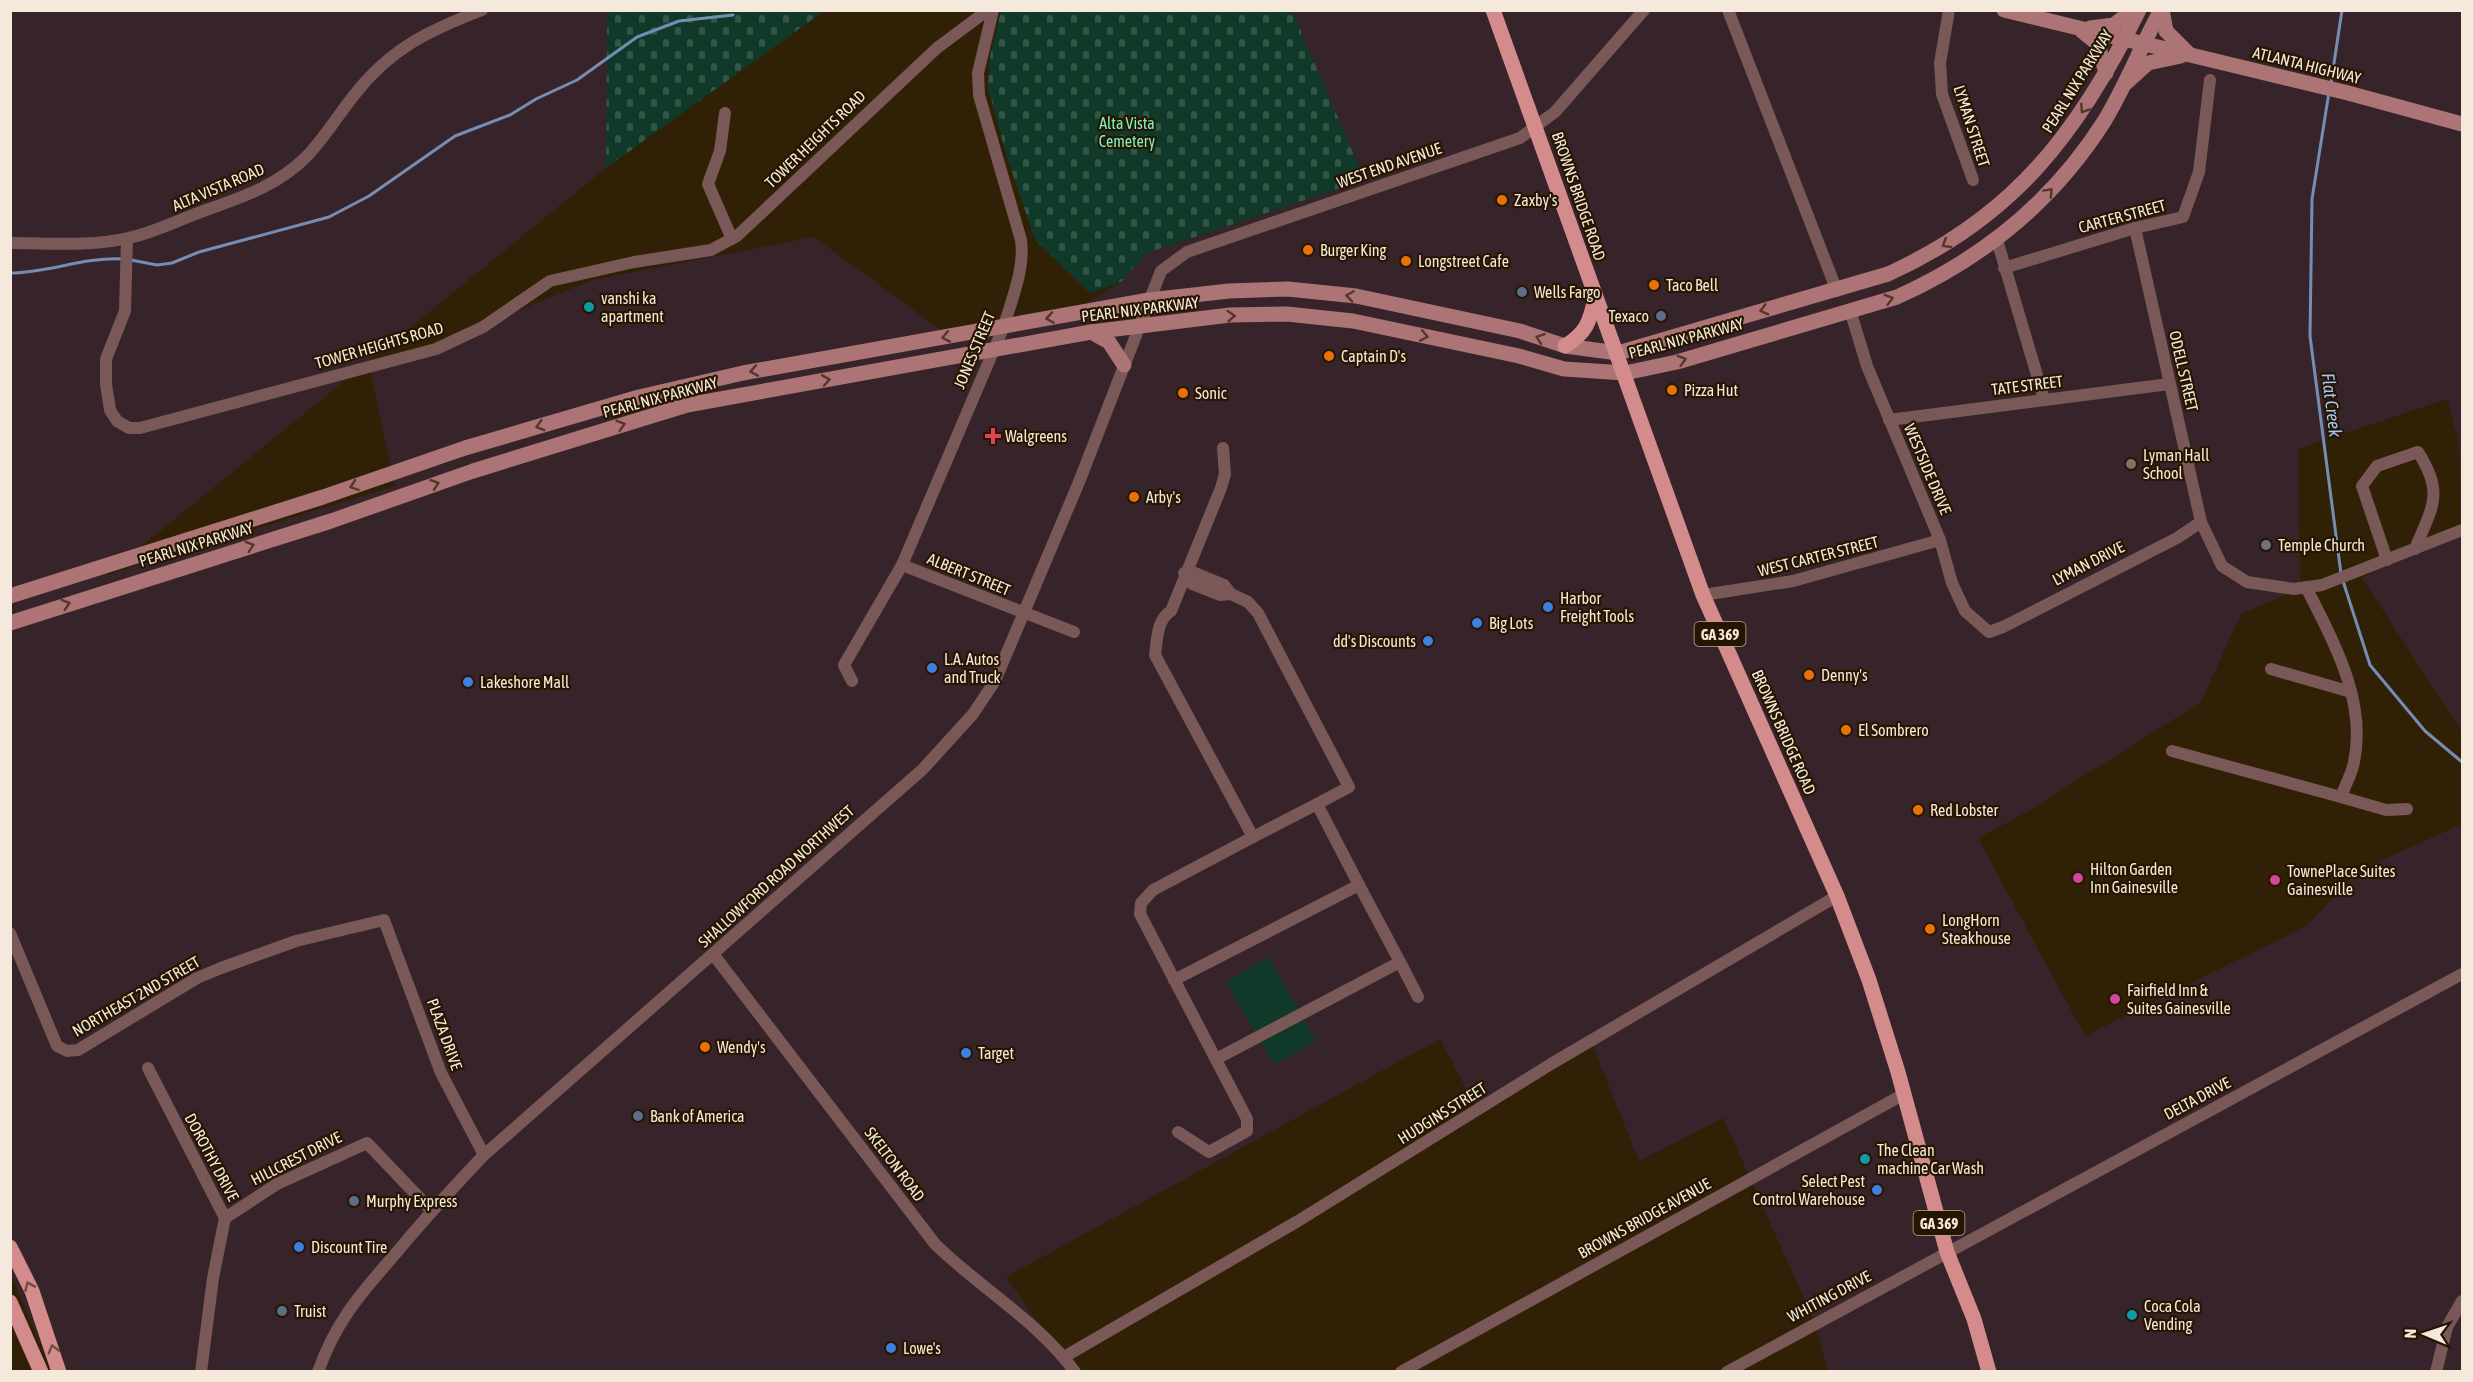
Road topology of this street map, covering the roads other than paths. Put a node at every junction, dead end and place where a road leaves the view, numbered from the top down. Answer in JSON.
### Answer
{"nodes":[{"id":1,"x":482,"y":10,"type":"edge"},
{"id":2,"x":988,"y":10,"type":"edge"},
{"id":3,"x":993,"y":10,"type":"edge"},
{"id":4,"x":1493,"y":10,"type":"edge"},
{"id":5,"x":1644,"y":10,"type":"edge"},
{"id":6,"x":1728,"y":10,"type":"edge"},
{"id":7,"x":1949,"y":10,"type":"edge"},
{"id":8,"x":2004,"y":10,"type":"edge"},
{"id":9,"x":2133,"y":10,"type":"edge"},
{"id":10,"x":2139,"y":10,"type":"edge"},
{"id":11,"x":2161,"y":10,"type":"edge"},
{"id":12,"x":2081,"y":30,"type":"junction"},
{"id":13,"x":2124,"y":40,"type":"junction"},
{"id":14,"x":2141,"y":45,"type":"junction"},
{"id":15,"x":2189,"y":54,"type":"junction"},
{"id":16,"x":2106,"y":73,"type":"junction"},
{"id":17,"x":2210,"y":80,"type":"dead end"},
{"id":18,"x":2122,"y":87,"type":"junction"},
{"id":19,"x":725,"y":113,"type":"dead end"},
{"id":20,"x":2463,"y":124,"type":"edge"},
{"id":21,"x":1536,"y":126,"type":"junction"},
{"id":22,"x":1972,"y":180,"type":"dead end"},
{"id":23,"x":2134,"y":228,"type":"junction"},
{"id":24,"x":127,"y":239,"type":"junction"},
{"id":25,"x":732,"y":239,"type":"junction"},
{"id":26,"x":1997,"y":240,"type":"junction"},
{"id":27,"x":10,"y":243,"type":"edge"},
{"id":28,"x":2004,"y":268,"type":"junction"},
{"id":29,"x":1837,"y":291,"type":"junction"},
{"id":30,"x":1595,"y":298,"type":"junction"},
{"id":31,"x":1149,"y":300,"type":"junction"},
{"id":32,"x":1850,"y":310,"type":"junction"},
{"id":33,"x":1004,"y":326,"type":"junction"},
{"id":34,"x":1140,"y":326,"type":"junction"},
{"id":35,"x":1091,"y":332,"type":"junction"},
{"id":36,"x":1565,"y":346,"type":"junction"},
{"id":37,"x":992,"y":351,"type":"junction"},
{"id":38,"x":1618,"y":353,"type":"junction"},
{"id":39,"x":1124,"y":365,"type":"junction"},
{"id":40,"x":1624,"y":373,"type":"junction"},
{"id":41,"x":2169,"y":384,"type":"junction"},
{"id":42,"x":2044,"y":399,"type":"junction"},
{"id":43,"x":1889,"y":420,"type":"junction"},
{"id":44,"x":1223,"y":448,"type":"dead end"},
{"id":45,"x":2201,"y":522,"type":"junction"},
{"id":46,"x":2463,"y":530,"type":"edge"},
{"id":47,"x":1941,"y":540,"type":"junction"},
{"id":48,"x":2415,"y":549,"type":"junction"},
{"id":49,"x":2387,"y":560,"type":"junction"},
{"id":50,"x":902,"y":565,"type":"junction"},
{"id":51,"x":1187,"y":574,"type":"junction"},
{"id":52,"x":2306,"y":587,"type":"junction"},
{"id":53,"x":1703,"y":595,"type":"junction"},
{"id":54,"x":10,"y":596,"type":"edge"},
{"id":55,"x":1024,"y":614,"type":"junction"},
{"id":56,"x":10,"y":623,"type":"edge"},
{"id":57,"x":1074,"y":632,"type":"dead end"},
{"id":58,"x":1989,"y":632,"type":"joint"},
{"id":59,"x":2271,"y":669,"type":"dead end"},
{"id":60,"x":852,"y":681,"type":"dead end"},
{"id":61,"x":2351,"y":692,"type":"junction"},
{"id":62,"x":2172,"y":751,"type":"dead end"},
{"id":63,"x":2341,"y":796,"type":"junction"},
{"id":64,"x":1317,"y":804,"type":"junction"},
{"id":65,"x":2407,"y":809,"type":"dead end"},
{"id":66,"x":1253,"y":837,"type":"junction"},
{"id":67,"x":1359,"y":885,"type":"junction"},
{"id":68,"x":1838,"y":896,"type":"junction"},
{"id":69,"x":384,"y":920,"type":"joint"},
{"id":70,"x":10,"y":933,"type":"edge"},
{"id":71,"x":713,"y":954,"type":"junction"},
{"id":72,"x":1400,"y":962,"type":"junction"},
{"id":73,"x":2463,"y":974,"type":"edge"},
{"id":74,"x":1174,"y":980,"type":"junction"},
{"id":75,"x":1418,"y":997,"type":"dead end"},
{"id":76,"x":1216,"y":1059,"type":"junction"},
{"id":77,"x":148,"y":1068,"type":"dead end"},
{"id":78,"x":1904,"y":1094,"type":"junction"},
{"id":79,"x":1178,"y":1132,"type":"dead end"},
{"id":80,"x":484,"y":1155,"type":"junction"},
{"id":81,"x":431,"y":1210,"type":"junction"},
{"id":82,"x":225,"y":1218,"type":"junction"},
{"id":83,"x":10,"y":1246,"type":"edge"},
{"id":84,"x":1947,"y":1252,"type":"junction"},
{"id":85,"x":2463,"y":1301,"type":"edge"},
{"id":86,"x":10,"y":1302,"type":"edge"},
{"id":87,"x":1064,"y":1357,"type":"junction"},
{"id":88,"x":41,"y":1371,"type":"edge"},
{"id":89,"x":59,"y":1371,"type":"edge"},
{"id":90,"x":201,"y":1371,"type":"edge"},
{"id":91,"x":318,"y":1371,"type":"edge"},
{"id":92,"x":1075,"y":1371,"type":"edge"},
{"id":93,"x":1401,"y":1371,"type":"edge"},
{"id":94,"x":1726,"y":1371,"type":"edge"},
{"id":95,"x":1989,"y":1371,"type":"edge"},
{"id":96,"x":2436,"y":1371,"type":"edge"}],
"edges":[{"from":1,"to":24,"type":"street","name":"ALTA VISTA ROAD"},
{"from":2,"to":25,"type":"street","name":"TOWER HEIGHTS ROAD"},
{"from":3,"to":33,"type":"street","name":"JONES STREET"},
{"from":4,"to":21,"type":"main road","name":"BROWNS BRIDGE ROAD","number":"GA 369"},
{"from":5,"to":21,"type":"street","name":"WEST END AVENUE"},
{"from":6,"to":29,"type":"street"},
{"from":7,"to":22,"type":"street","name":"LYMAN STREET"},
{"from":8,"to":12,"type":"main road","name":"ATLANTA HIGHWAY"},
{"from":9,"to":12,"type":"main road"},
{"from":10,"to":13,"type":"main road","name":"PEARL NIX PARKWAY"},
{"from":11,"to":14,"type":"main road","name":"PEARL NIX PARKWAY"},
{"from":11,"to":15,"type":"main road"},
{"from":12,"to":13,"type":"main road","name":"ATLANTA HIGHWAY"},
{"from":12,"to":16,"type":"main road"},
{"from":13,"to":14,"type":"main road","name":"ATLANTA HIGHWAY"},
{"from":13,"to":16,"type":"main road","name":"PEARL NIX PARKWAY"},
{"from":14,"to":15,"type":"main road","name":"ATLANTA HIGHWAY"},
{"from":14,"to":18,"type":"main road","name":"PEARL NIX PARKWAY"},
{"from":15,"to":18,"type":"main road"},
{"from":15,"to":20,"type":"main road","name":"ATLANTA HIGHWAY"},
{"from":16,"to":29,"type":"main road","name":"PEARL NIX PARKWAY","one_way":true},
{"from":17,"to":23,"type":"street","name":"CARTER STREET"},
{"from":26,"to":18,"type":"main road","name":"PEARL NIX PARKWAY","one_way":true},
{"from":19,"to":25,"type":"street"},
{"from":21,"to":30,"type":"main road","name":"BROWNS BRIDGE ROAD","number":"GA 369"},
{"from":21,"to":31,"type":"street","name":"WEST END AVENUE"},
{"from":23,"to":28,"type":"street","name":"CARTER STREET"},
{"from":23,"to":41,"type":"street","name":"ODELL STREET"},
{"from":24,"to":25,"type":"street","name":"TOWER HEIGHTS ROAD"},
{"from":24,"to":27,"type":"street","name":"ALTA VISTA ROAD"},
{"from":26,"to":28,"type":"street"},
{"from":32,"to":26,"type":"main road","name":"PEARL NIX PARKWAY","one_way":true},
{"from":28,"to":42,"type":"street"},
{"from":29,"to":38,"type":"main road","name":"PEARL NIX PARKWAY","one_way":true},
{"from":30,"to":36,"type":"main road"},
{"from":30,"to":38,"type":"main road","name":"BROWNS BRIDGE ROAD","number":"GA 369"},
{"from":31,"to":33,"type":"main road","name":"PEARL NIX PARKWAY","one_way":true},
{"from":31,"to":34,"type":"street","name":"WEST END AVENUE"},
{"from":36,"to":31,"type":"main road","name":"PEARL NIX PARKWAY","one_way":true},
{"from":40,"to":32,"type":"main road","name":"PEARL NIX PARKWAY","one_way":true},
{"from":32,"to":43,"type":"street","name":"WESTSIDE DRIVE"},
{"from":33,"to":37,"type":"street","name":"JONES STREET"},
{"from":33,"to":54,"type":"main road","name":"PEARL NIX PARKWAY","one_way":true},
{"from":34,"to":35,"type":"main road","name":"PEARL NIX PARKWAY"},
{"from":34,"to":39,"type":"street","name":"SHALLOWFORD ROAD NORTHWEST"},
{"from":34,"to":40,"type":"main road","name":"PEARL NIX PARKWAY","one_way":true},
{"from":35,"to":37,"type":"main road","name":"PEARL NIX PARKWAY"},
{"from":35,"to":39,"type":"main road"},
{"from":36,"to":38,"type":"main road","name":"PEARL NIX PARKWAY"},
{"from":37,"to":50,"type":"street","name":"JONES STREET"},
{"from":56,"to":37,"type":"main road","name":"PEARL NIX PARKWAY","one_way":true},
{"from":38,"to":40,"type":"main road","name":"BROWNS BRIDGE ROAD","number":"GA 369"},
{"from":39,"to":55,"type":"street","name":"SHALLOWFORD ROAD NORTHWEST"},
{"from":40,"to":53,"type":"main road","name":"BROWNS BRIDGE ROAD","number":"GA 369"},
{"from":41,"to":42,"type":"street","name":"TATE STREET"},
{"from":41,"to":45,"type":"street","name":"ODELL STREET"},
{"from":42,"to":43,"type":"street","name":"TATE STREET"},
{"from":43,"to":47,"type":"street","name":"WESTSIDE DRIVE"},
{"from":44,"to":51,"type":"street"},
{"from":45,"to":52,"type":"street","name":"ODELL STREET"},
{"from":45,"to":58,"type":"street","name":"LYMAN DRIVE"},
{"from":46,"to":48,"type":"street","name":"ODELL STREET"},
{"from":47,"to":53,"type":"street","name":"WEST CARTER STREET"},
{"from":47,"to":58,"type":"street","name":"WESTSIDE DRIVE"},
{"from":48,"to":49,"type":"street","name":"ODELL STREET"},
{"from":48,"to":49,"type":"street"},
{"from":49,"to":52,"type":"street","name":"ODELL STREET"},
{"from":50,"to":55,"type":"street","name":"ALBERT STREET"},
{"from":50,"to":60,"type":"street","name":"JONES STREET"},
{"from":51,"to":64,"type":"street"},
{"from":51,"to":66,"type":"street"},
{"from":52,"to":61,"type":"street"},
{"from":53,"to":68,"type":"main road","name":"BROWNS BRIDGE ROAD","number":"GA 369"},
{"from":55,"to":57,"type":"street","name":"ALBERT STREET"},
{"from":55,"to":71,"type":"street","name":"SHALLOWFORD ROAD NORTHWEST"},
{"from":59,"to":61,"type":"street"},
{"from":61,"to":63,"type":"street"},
{"from":62,"to":63,"type":"street"},
{"from":63,"to":65,"type":"street"},
{"from":64,"to":66,"type":"street"},
{"from":64,"to":67,"type":"street"},
{"from":66,"to":74,"type":"street"},
{"from":67,"to":72,"type":"street"},
{"from":67,"to":74,"type":"street"},
{"from":68,"to":78,"type":"main road","name":"BROWNS BRIDGE ROAD","number":"GA 369"},
{"from":68,"to":87,"type":"street","name":"HUDGINS STREET"},
{"from":69,"to":70,"type":"street","name":"NORTHEAST 2ND STREET"},
{"from":69,"to":80,"type":"street","name":"PLAZA DRIVE"},
{"from":71,"to":80,"type":"street","name":"SHALLOWFORD ROAD NORTHWEST"},
{"from":71,"to":87,"type":"street","name":"SKELTON ROAD"},
{"from":72,"to":75,"type":"street"},
{"from":72,"to":76,"type":"street"},
{"from":73,"to":84,"type":"street","name":"DELTA DRIVE"},
{"from":74,"to":76,"type":"street"},
{"from":76,"to":79,"type":"street"},
{"from":77,"to":82,"type":"street","name":"DOROTHY DRIVE"},
{"from":78,"to":84,"type":"main road","name":"BROWNS BRIDGE ROAD","number":"GA 369"},
{"from":78,"to":93,"type":"street","name":"BROWNS BRIDGE AVENUE"},
{"from":80,"to":81,"type":"street","name":"SHALLOWFORD ROAD NORTHWEST"},
{"from":81,"to":82,"type":"street","name":"HILLCREST DRIVE"},
{"from":81,"to":91,"type":"street","name":"SHALLOWFORD ROAD NORTHWEST"},
{"from":82,"to":90,"type":"street","name":"DOROTHY DRIVE"},
{"from":89,"to":83,"type":"main road","one_way":true},
{"from":84,"to":94,"type":"street","name":"WHITING DRIVE"},
{"from":84,"to":95,"type":"main road","name":"BROWNS BRIDGE ROAD","number":"GA 369"},
{"from":85,"to":96,"type":"street"},
{"from":86,"to":88,"type":"main road"},
{"from":87,"to":92,"type":"street","name":"SKELTON ROAD"}]}
